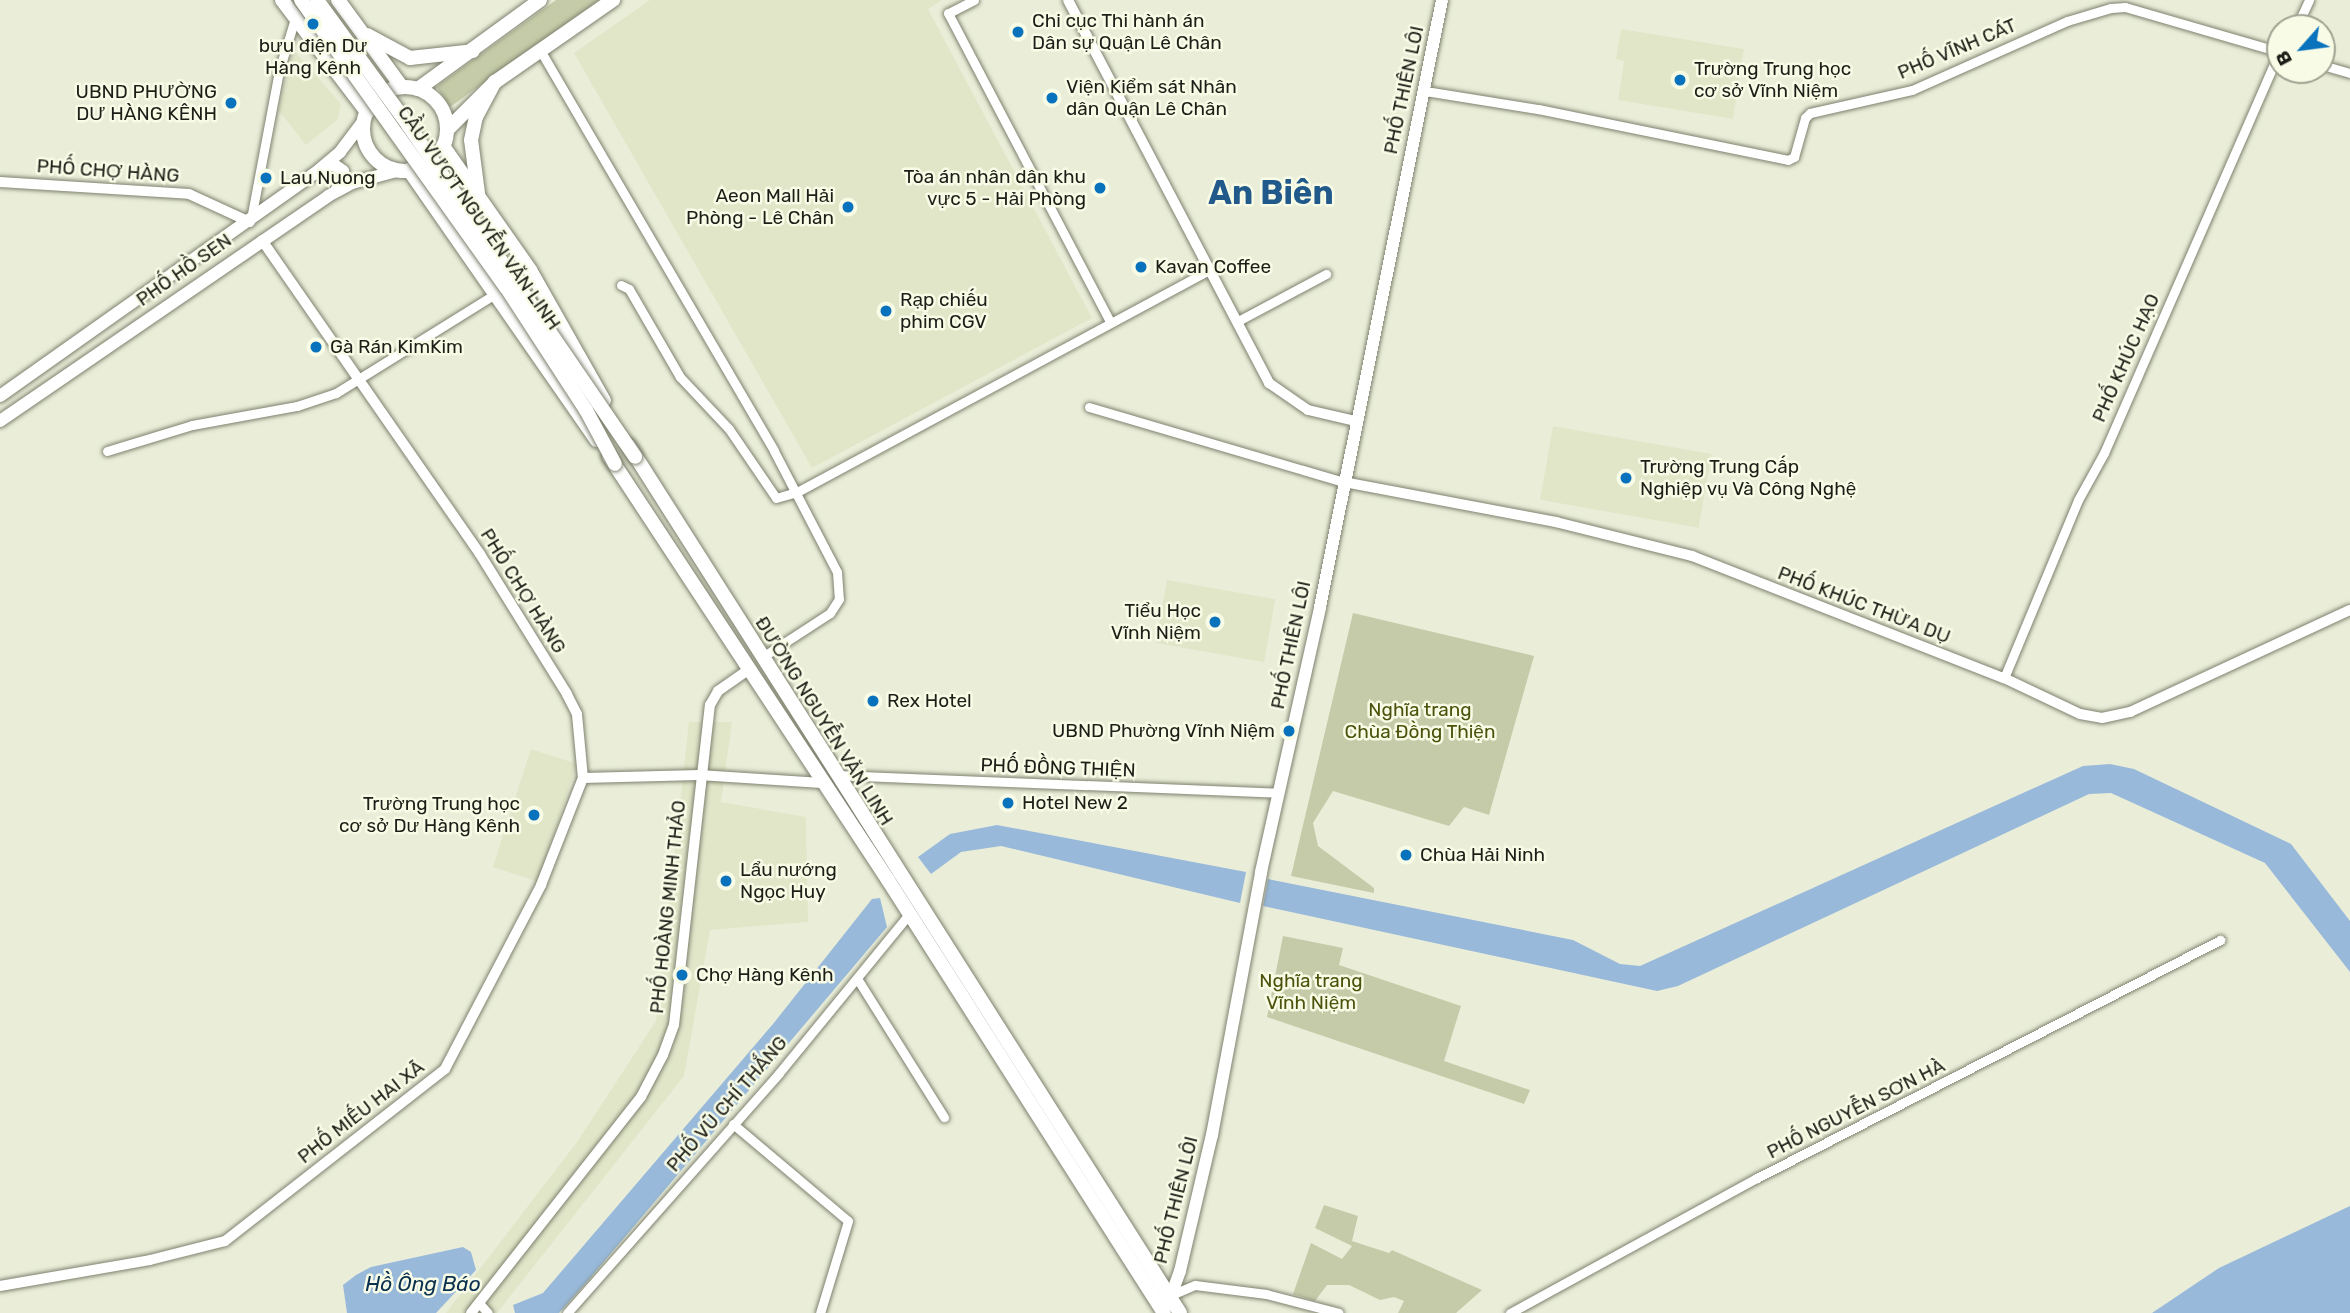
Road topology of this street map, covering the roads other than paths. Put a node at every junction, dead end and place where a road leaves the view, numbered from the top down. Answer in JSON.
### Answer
{"nodes":[{"id":1,"x":282,"y":0,"type":"edge"},
{"id":2,"x":301,"y":0,"type":"edge"},
{"id":3,"x":317,"y":0,"type":"edge"},
{"id":4,"x":338,"y":0,"type":"edge"},
{"id":5,"x":540,"y":0,"type":"edge"},
{"id":6,"x":613,"y":0,"type":"edge"},
{"id":7,"x":974,"y":0,"type":"edge"},
{"id":8,"x":1068,"y":0,"type":"edge"},
{"id":9,"x":1442,"y":0,"type":"edge"},
{"id":10,"x":296,"y":15,"type":"junction"},
{"id":11,"x":355,"y":22,"type":"junction"},
{"id":12,"x":367,"y":35,"type":"junction"},
{"id":13,"x":2266,"y":48,"type":"edge"},
{"id":14,"x":321,"y":50,"type":"junction"},
{"id":15,"x":540,"y":50,"type":"junction"},
{"id":16,"x":473,"y":51,"type":"junction"},
{"id":17,"x":495,"y":82,"type":"junction"},
{"id":18,"x":2266,"y":84,"type":"edge"},
{"id":19,"x":402,"y":87,"type":"junction"},
{"id":20,"x":418,"y":89,"type":"junction"},
{"id":21,"x":1424,"y":91,"type":"junction"},
{"id":22,"x":365,"y":116,"type":"junction"},
{"id":23,"x":447,"y":130,"type":"junction"},
{"id":24,"x":443,"y":146,"type":"junction"},
{"id":25,"x":404,"y":170,"type":"junction"},
{"id":26,"x":313,"y":174,"type":"junction"},
{"id":27,"x":0,"y":182,"type":"edge"},
{"id":28,"x":328,"y":196,"type":"junction"},
{"id":29,"x":484,"y":206,"type":"junction"},
{"id":30,"x":250,"y":222,"type":"junction"},
{"id":31,"x":458,"y":239,"type":"junction"},
{"id":32,"x":262,"y":240,"type":"junction"},
{"id":33,"x":1210,"y":270,"type":"junction"},
{"id":34,"x":1326,"y":274,"type":"dead end"},
{"id":35,"x":621,"y":285,"type":"dead end"},
{"id":36,"x":495,"y":294,"type":"junction"},
{"id":37,"x":1238,"y":321,"type":"junction"},
{"id":38,"x":1110,"y":322,"type":"junction"},
{"id":39,"x":358,"y":379,"type":"junction"},
{"id":40,"x":0,"y":396,"type":"edge"},
{"id":41,"x":1089,"y":407,"type":"dead end"},
{"id":42,"x":0,"y":421,"type":"edge"},
{"id":43,"x":1354,"y":421,"type":"junction"},
{"id":44,"x":107,"y":451,"type":"dead end"},
{"id":45,"x":635,"y":457,"type":"junction"},
{"id":46,"x":615,"y":464,"type":"junction"},
{"id":47,"x":1344,"y":482,"type":"junction"},
{"id":48,"x":797,"y":492,"type":"junction"},
{"id":49,"x":2350,"y":610,"type":"edge"},
{"id":50,"x":761,"y":658,"type":"junction"},
{"id":51,"x":749,"y":669,"type":"junction"},
{"id":52,"x":2004,"y":678,"type":"junction"},
{"id":53,"x":699,"y":775,"type":"junction"},
{"id":54,"x":836,"y":775,"type":"junction"},
{"id":55,"x":583,"y":778,"type":"junction"},
{"id":56,"x":822,"y":783,"type":"junction"},
{"id":57,"x":1278,"y":793,"type":"junction"},
{"id":58,"x":890,"y":873,"type":"junction"},
{"id":59,"x":912,"y":907,"type":"junction"},
{"id":60,"x":2220,"y":940,"type":"dead end"},
{"id":61,"x":858,"y":980,"type":"junction"},
{"id":62,"x":944,"y":1118,"type":"dead end"},
{"id":63,"x":733,"y":1124,"type":"junction"},
{"id":64,"x":0,"y":1286,"type":"edge"},
{"id":65,"x":1170,"y":1296,"type":"junction"},
{"id":66,"x":478,"y":1303,"type":"junction"},
{"id":67,"x":471,"y":1313,"type":"edge"},
{"id":68,"x":488,"y":1313,"type":"edge"},
{"id":69,"x":567,"y":1313,"type":"edge"},
{"id":70,"x":820,"y":1313,"type":"edge"},
{"id":71,"x":1165,"y":1313,"type":"edge"},
{"id":72,"x":1180,"y":1313,"type":"edge"},
{"id":73,"x":1339,"y":1313,"type":"edge"},
{"id":74,"x":1510,"y":1313,"type":"edge"}],
"edges":[{"from":1,"to":10,"type":"main road"},
{"from":2,"to":46,"type":"main road","name":"CẦU VƯỢT NGUYỄN VĂN LINH","bridge":true},
{"from":3,"to":45,"type":"main road","name":"CẦU VƯỢT NGUYỄN VĂN LINH","bridge":true},
{"from":4,"to":11,"type":"main road"},
{"from":5,"to":16,"type":"main road"},
{"from":6,"to":15,"type":"main road"},
{"from":7,"to":38,"type":"street"},
{"from":8,"to":33,"type":"street"},
{"from":9,"to":21,"type":"main road","name":"PHỐ THIÊN LÔI"},
{"from":10,"to":14,"type":"main road"},
{"from":10,"to":30,"type":"street"},
{"from":11,"to":12,"type":"main road"},
{"from":11,"to":14,"type":"main road"},
{"from":12,"to":16,"type":"main road"},
{"from":12,"to":19,"type":"main road"},
{"from":13,"to":21,"type":"street","name":"PHỐ VĨNH CÁT"},
{"from":14,"to":22,"type":"main road"},
{"from":15,"to":17,"type":"main road"},
{"from":15,"to":48,"type":"street"},
{"from":16,"to":20,"type":"main road"},
{"from":17,"to":23,"type":"main road"},
{"from":17,"to":29,"type":"main road"},
{"from":18,"to":52,"type":"street","name":"PHỐ KHÚC HẠO"},
{"from":19,"to":20,"type":"main road"},
{"from":19,"to":22,"type":"main road"},
{"from":20,"to":23,"type":"main road"},
{"from":21,"to":43,"type":"main road","name":"PHỐ THIÊN LÔI"},
{"from":22,"to":25,"type":"main road"},
{"from":22,"to":26,"type":"main road","name":"PHỐ HỒ SEN"},
{"from":23,"to":24,"type":"main road"},
{"from":24,"to":25,"type":"main road"},
{"from":24,"to":29,"type":"main road","name":"ĐƯỜNG NGUYỄN VĂN LINH"},
{"from":25,"to":28,"type":"main road","name":"PHỐ HỒ SEN"},
{"from":25,"to":31,"type":"main road","name":"ĐƯỜNG NGUYỄN VĂN LINH"},
{"from":26,"to":28,"type":"main road"},
{"from":26,"to":30,"type":"main road","name":"PHỐ HỒ SEN"},
{"from":27,"to":30,"type":"street","name":"PHỐ CHỢ HÀNG"},
{"from":28,"to":32,"type":"main road","name":"PHỐ HỒ SEN"},
{"from":29,"to":31,"type":"main road"},
{"from":29,"to":45,"type":"main road","name":"ĐƯỜNG NGUYỄN VĂN LINH"},
{"from":30,"to":40,"type":"main road","name":"PHỐ HỒ SEN"},
{"from":31,"to":36,"type":"main road","name":"ĐƯỜNG NGUYỄN VĂN LINH"},
{"from":32,"to":39,"type":"street","name":"PHỐ CHỢ HÀNG"},
{"from":32,"to":42,"type":"main road","name":"PHỐ HỒ SEN"},
{"from":33,"to":37,"type":"street"},
{"from":33,"to":38,"type":"street"},
{"from":34,"to":37,"type":"street"},
{"from":35,"to":48,"type":"street"},
{"from":36,"to":39,"type":"street"},
{"from":36,"to":46,"type":"main road","name":"ĐƯỜNG NGUYỄN VĂN LINH"},
{"from":37,"to":43,"type":"street"},
{"from":38,"to":48,"type":"street"},
{"from":39,"to":44,"type":"street"},
{"from":39,"to":55,"type":"street","name":"PHỐ CHỢ HÀNG"},
{"from":41,"to":47,"type":"street"},
{"from":43,"to":47,"type":"main road","name":"PHỐ THIÊN LÔI"},
{"from":45,"to":50,"type":"main road","name":"ĐƯỜNG NGUYỄN VĂN LINH"},
{"from":46,"to":51,"type":"main road","name":"ĐƯỜNG NGUYỄN VĂN LINH"},
{"from":47,"to":52,"type":"street","name":"PHỐ KHÚC THỪA DỤ"},
{"from":47,"to":57,"type":"main road","name":"PHỐ THIÊN LÔI"},
{"from":48,"to":50,"type":"street"},
{"from":49,"to":52,"type":"street","name":"PHỐ KHÚC THỪA DỤ"},
{"from":50,"to":54,"type":"main road","name":"ĐƯỜNG NGUYỄN VĂN LINH"},
{"from":51,"to":53,"type":"street","name":"PHỐ HOÀNG MINH THẢO"},
{"from":51,"to":56,"type":"main road","name":"ĐƯỜNG NGUYỄN VĂN LINH"},
{"from":53,"to":55,"type":"street"},
{"from":53,"to":56,"type":"street"},
{"from":53,"to":66,"type":"street","name":"PHỐ HOÀNG MINH THẢO"},
{"from":54,"to":57,"type":"street","name":"PHỐ ĐỒNG THIỆN"},
{"from":54,"to":58,"type":"main road","name":"ĐƯỜNG NGUYỄN VĂN LINH"},
{"from":55,"to":64,"type":"street","name":"PHỐ MIẾU HAI XÃ"},
{"from":56,"to":58,"type":"main road","name":"ĐƯỜNG NGUYỄN VĂN LINH"},
{"from":57,"to":65,"type":"main road","name":"PHỐ THIÊN LÔI"},
{"from":58,"to":59,"type":"main road","name":"ĐƯỜNG NGUYỄN VĂN LINH"},
{"from":59,"to":61,"type":"street","name":"PHỐ VŨ CHÍ THẮNG"},
{"from":59,"to":65,"type":"main road","name":"ĐƯỜNG NGUYỄN VĂN LINH"},
{"from":59,"to":71,"type":"main road","name":"ĐƯỜNG NGUYỄN VĂN LINH"},
{"from":60,"to":74,"type":"street","name":"PHỐ NGUYỄN SƠN HÀ"},
{"from":61,"to":62,"type":"street"},
{"from":61,"to":63,"type":"street","name":"PHỐ VŨ CHÍ THẮNG"},
{"from":63,"to":69,"type":"street","name":"PHỐ VŨ CHÍ THẮNG"},
{"from":63,"to":70,"type":"street"},
{"from":65,"to":71,"type":"main road","name":"PHỐ THIÊN LÔI"},
{"from":65,"to":72,"type":"main road","name":"ĐƯỜNG NGUYỄN VĂN LINH"},
{"from":65,"to":73,"type":"street"},
{"from":66,"to":67,"type":"street","name":"PHỐ HOÀNG MINH THẢO"},
{"from":66,"to":68,"type":"street"}]}
